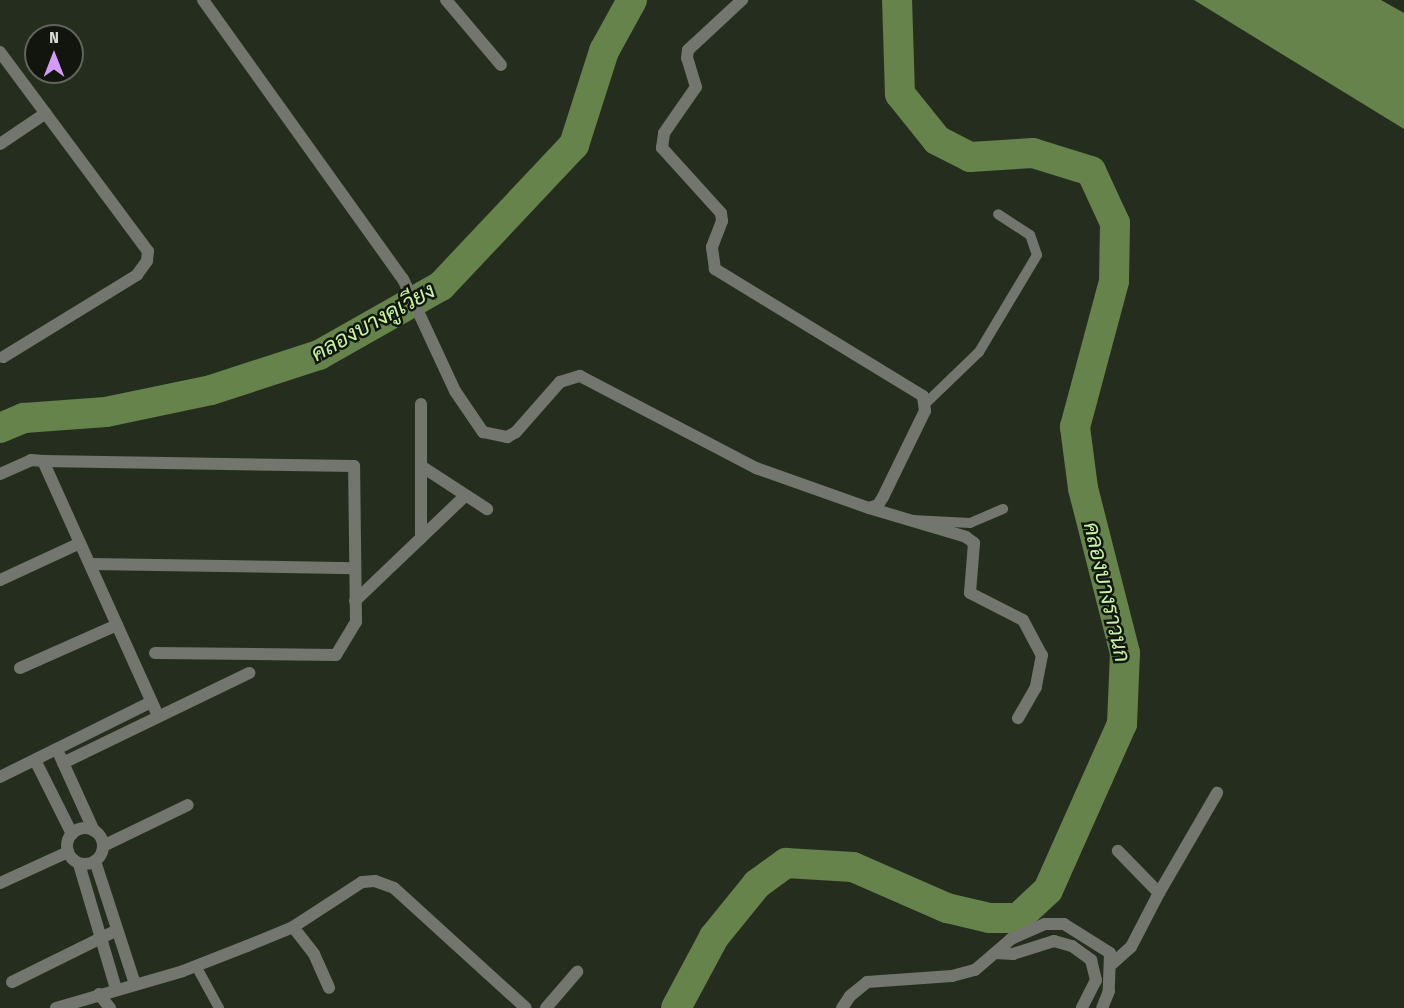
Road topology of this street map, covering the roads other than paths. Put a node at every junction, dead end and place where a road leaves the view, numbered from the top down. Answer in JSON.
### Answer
{"nodes":[{"id":1,"x":203,"y":0,"type":"edge"},
{"id":2,"x":446,"y":0,"type":"edge"},
{"id":3,"x":742,"y":0,"type":"edge"},
{"id":4,"x":0,"y":52,"type":"edge"},
{"id":5,"x":501,"y":65,"type":"dead end"},
{"id":6,"x":46,"y":113,"type":"junction"},
{"id":7,"x":0,"y":144,"type":"edge"},
{"id":8,"x":998,"y":214,"type":"dead end"},
{"id":9,"x":3,"y":357,"type":"dead end"},
{"id":10,"x":926,"y":403,"type":"junction"},
{"id":11,"x":422,"y":404,"type":"dead end"},
{"id":12,"x":43,"y":461,"type":"junction"},
{"id":13,"x":421,"y":466,"type":"junction"},
{"id":14,"x":0,"y":474,"type":"edge"},
{"id":15,"x":466,"y":495,"type":"junction"},
{"id":16,"x":869,"y":508,"type":"junction"},
{"id":17,"x":1003,"y":508,"type":"dead end"},
{"id":18,"x":487,"y":509,"type":"dead end"},
{"id":19,"x":909,"y":520,"type":"junction"},
{"id":20,"x":421,"y":538,"type":"junction"},
{"id":21,"x":80,"y":543,"type":"junction"},
{"id":22,"x":90,"y":564,"type":"junction"},
{"id":23,"x":355,"y":568,"type":"junction"},
{"id":24,"x":0,"y":580,"type":"edge"},
{"id":25,"x":356,"y":601,"type":"junction"},
{"id":26,"x":117,"y":625,"type":"junction"},
{"id":27,"x":155,"y":653,"type":"dead end"},
{"id":28,"x":20,"y":668,"type":"dead end"},
{"id":29,"x":249,"y":673,"type":"dead end"},
{"id":30,"x":151,"y":702,"type":"junction"},
{"id":31,"x":158,"y":716,"type":"junction"},
{"id":32,"x":1018,"y":718,"type":"dead end"},
{"id":33,"x":57,"y":749,"type":"junction"},
{"id":34,"x":35,"y":760,"type":"junction"},
{"id":35,"x":63,"y":763,"type":"junction"},
{"id":36,"x":0,"y":777,"type":"edge"},
{"id":37,"x":1217,"y":794,"type":"dead end"},
{"id":38,"x":188,"y":805,"type":"dead end"},
{"id":39,"x":94,"y":831,"type":"junction"},
{"id":40,"x":72,"y":834,"type":"junction"},
{"id":41,"x":103,"y":846,"type":"junction"},
{"id":42,"x":1118,"y":851,"type":"dead end"},
{"id":43,"x":68,"y":852,"type":"junction"},
{"id":44,"x":95,"y":861,"type":"junction"},
{"id":45,"x":79,"y":864,"type":"junction"},
{"id":46,"x":0,"y":883,"type":"edge"},
{"id":47,"x":1159,"y":893,"type":"junction"},
{"id":48,"x":293,"y":927,"type":"junction"},
{"id":49,"x":117,"y":930,"type":"junction"},
{"id":50,"x":101,"y":938,"type":"junction"},
{"id":51,"x":995,"y":953,"type":"junction"},
{"id":52,"x":1113,"y":963,"type":"junction"},
{"id":53,"x":196,"y":966,"type":"junction"},
{"id":54,"x":577,"y":972,"type":"dead end"},
{"id":55,"x":12,"y":982,"type":"dead end"},
{"id":56,"x":135,"y":984,"type":"junction"},
{"id":57,"x":329,"y":988,"type":"dead end"},
{"id":58,"x":116,"y":989,"type":"junction"},
{"id":59,"x":99,"y":994,"type":"junction"},
{"id":60,"x":56,"y":1008,"type":"edge"},
{"id":61,"x":110,"y":1008,"type":"edge"},
{"id":62,"x":219,"y":1008,"type":"edge"},
{"id":63,"x":526,"y":1008,"type":"edge"},
{"id":64,"x":546,"y":1008,"type":"edge"},
{"id":65,"x":842,"y":1008,"type":"edge"},
{"id":66,"x":1082,"y":1008,"type":"edge"},
{"id":67,"x":1102,"y":1008,"type":"edge"}],
"edges":[{"from":1,"to":16,"type":"street"},
{"from":2,"to":5,"type":"street"},
{"from":3,"to":10,"type":"street"},
{"from":4,"to":6,"type":"street"},
{"from":6,"to":7,"type":"street"},
{"from":6,"to":9,"type":"street"},
{"from":8,"to":10,"type":"lane"},
{"from":10,"to":16,"type":"street"},
{"from":11,"to":13,"type":"street"},
{"from":12,"to":14,"type":"street"},
{"from":12,"to":21,"type":"street"},
{"from":12,"to":23,"type":"street"},
{"from":13,"to":15,"type":"street"},
{"from":13,"to":20,"type":"street"},
{"from":15,"to":18,"type":"street"},
{"from":15,"to":20,"type":"street"},
{"from":16,"to":19,"type":"street"},
{"from":17,"to":19,"type":"lane"},
{"from":19,"to":32,"type":"street"},
{"from":20,"to":25,"type":"street"},
{"from":21,"to":22,"type":"street"},
{"from":21,"to":24,"type":"street"},
{"from":22,"to":23,"type":"street"},
{"from":22,"to":26,"type":"street"},
{"from":23,"to":25,"type":"street"},
{"from":25,"to":27,"type":"street"},
{"from":26,"to":28,"type":"street"},
{"from":26,"to":30,"type":"street"},
{"from":29,"to":31,"type":"street"},
{"from":30,"to":31,"type":"street"},
{"from":30,"to":33,"type":"street"},
{"from":31,"to":35,"type":"street"},
{"from":33,"to":34,"type":"street"},
{"from":33,"to":35,"type":"street"},
{"from":34,"to":36,"type":"street"},
{"from":34,"to":40,"type":"street"},
{"from":35,"to":39,"type":"street"},
{"from":37,"to":47,"type":"street"},
{"from":38,"to":41,"type":"street"},
{"from":39,"to":40,"type":"street"},
{"from":39,"to":41,"type":"street"},
{"from":40,"to":43,"type":"street"},
{"from":41,"to":44,"type":"street"},
{"from":42,"to":47,"type":"street"},
{"from":43,"to":45,"type":"street"},
{"from":43,"to":46,"type":"street"},
{"from":44,"to":45,"type":"street"},
{"from":44,"to":49,"type":"street"},
{"from":45,"to":50,"type":"street"},
{"from":47,"to":52,"type":"street"},
{"from":48,"to":53,"type":"street"},
{"from":48,"to":57,"type":"street"},
{"from":48,"to":63,"type":"street"},
{"from":49,"to":50,"type":"street"},
{"from":49,"to":56,"type":"street"},
{"from":50,"to":55,"type":"street"},
{"from":50,"to":58,"type":"street"},
{"from":51,"to":52,"type":"street"},
{"from":51,"to":65,"type":"street"},
{"from":51,"to":66,"type":"street"},
{"from":52,"to":67,"type":"street"},
{"from":53,"to":56,"type":"street"},
{"from":53,"to":62,"type":"lane"},
{"from":54,"to":64,"type":"street"},
{"from":56,"to":58,"type":"street"},
{"from":58,"to":59,"type":"street"},
{"from":59,"to":60,"type":"street"},
{"from":59,"to":61,"type":"street"}]}
